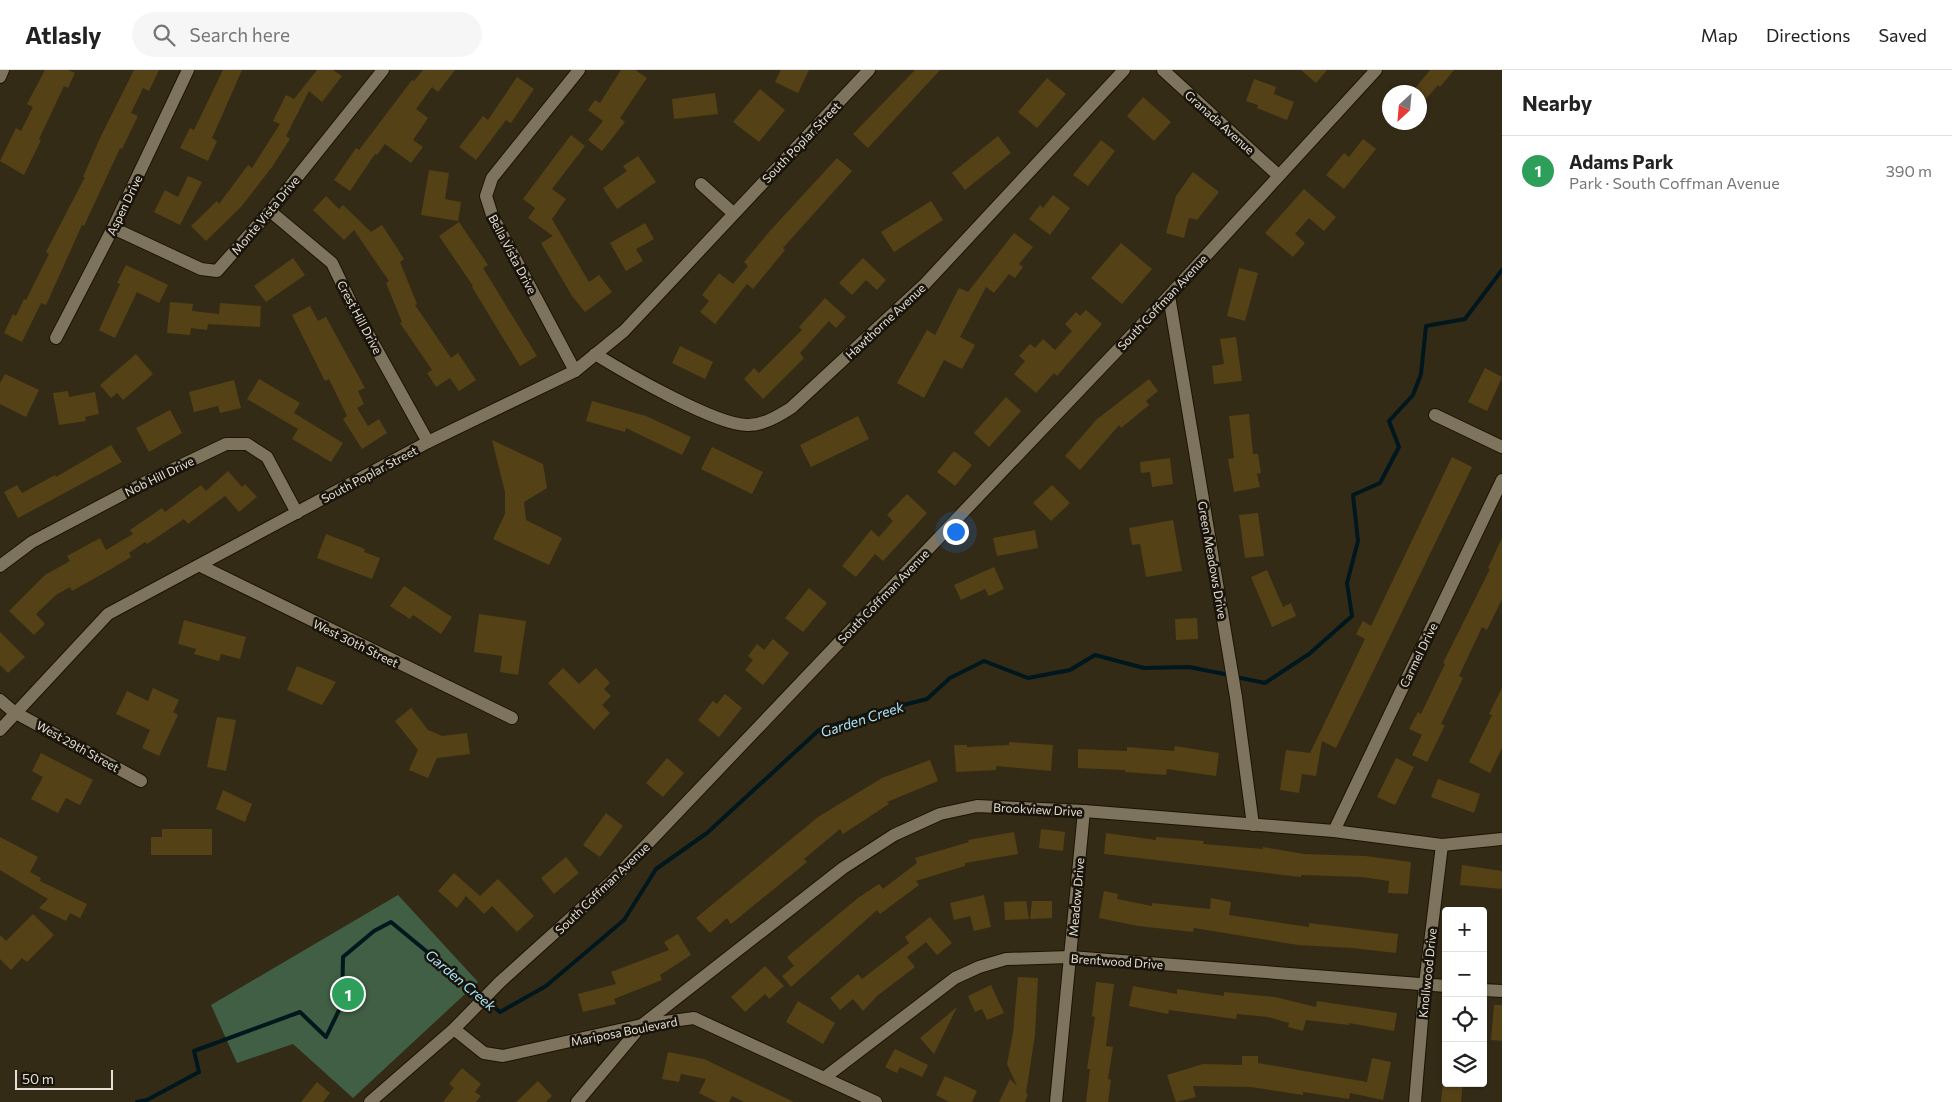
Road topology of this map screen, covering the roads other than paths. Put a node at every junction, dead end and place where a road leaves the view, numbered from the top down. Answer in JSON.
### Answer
{"nodes":[{"id":1,"x":3,"y":70,"type":"edge"},
{"id":2,"x":188,"y":70,"type":"edge"},
{"id":3,"x":383,"y":70,"type":"edge"},
{"id":4,"x":579,"y":70,"type":"edge"},
{"id":5,"x":869,"y":70,"type":"edge"},
{"id":6,"x":1124,"y":70,"type":"edge"},
{"id":7,"x":1162,"y":70,"type":"edge"},
{"id":8,"x":1376,"y":70,"type":"edge"},
{"id":9,"x":0,"y":77,"type":"edge"},
{"id":10,"x":1278,"y":175,"type":"junction"},
{"id":11,"x":701,"y":184,"type":"dead end"},
{"id":12,"x":270,"y":211,"type":"junction"},
{"id":13,"x":733,"y":213,"type":"junction"},
{"id":14,"x":114,"y":228,"type":"junction"},
{"id":15,"x":1169,"y":296,"type":"junction"},
{"id":16,"x":56,"y":338,"type":"dead end"},
{"id":17,"x":594,"y":354,"type":"junction"},
{"id":18,"x":575,"y":371,"type":"junction"},
{"id":19,"x":1435,"y":415,"type":"dead end"},
{"id":20,"x":428,"y":442,"type":"junction"},
{"id":21,"x":1502,"y":447,"type":"edge"},
{"id":22,"x":1502,"y":480,"type":"edge"},
{"id":23,"x":297,"y":513,"type":"junction"},
{"id":24,"x":0,"y":566,"type":"edge"},
{"id":25,"x":201,"y":566,"type":"junction"},
{"id":26,"x":0,"y":700,"type":"edge"},
{"id":27,"x":14,"y":712,"type":"junction"},
{"id":28,"x":512,"y":718,"type":"dead end"},
{"id":29,"x":0,"y":730,"type":"edge"},
{"id":30,"x":141,"y":781,"type":"dead end"},
{"id":31,"x":1084,"y":811,"type":"junction"},
{"id":32,"x":1253,"y":825,"type":"junction"},
{"id":33,"x":1334,"y":831,"type":"junction"},
{"id":34,"x":1501,"y":836,"type":"edge"},
{"id":35,"x":1442,"y":845,"type":"junction"},
{"id":36,"x":1070,"y":957,"type":"junction"},
{"id":37,"x":1425,"y":984,"type":"junction"},
{"id":38,"x":1442,"y":986,"type":"edge"},
{"id":39,"x":1487,"y":990,"type":"edge"},
{"id":40,"x":1502,"y":991,"type":"edge"},
{"id":41,"x":642,"y":1025,"type":"junction"},
{"id":42,"x":454,"y":1029,"type":"junction"},
{"id":43,"x":824,"y":1078,"type":"junction"},
{"id":44,"x":370,"y":1102,"type":"edge"},
{"id":45,"x":577,"y":1102,"type":"edge"},
{"id":46,"x":876,"y":1102,"type":"edge"},
{"id":47,"x":1056,"y":1102,"type":"edge"},
{"id":48,"x":1415,"y":1102,"type":"edge"}],
"edges":[{"from":1,"to":9,"type":"street"},
{"from":2,"to":14,"type":"street","name":"Aspen Drive"},
{"from":3,"to":12,"type":"street","name":"Monte Vista Drive"},
{"from":4,"to":18,"type":"street","name":"Bella Vista Drive"},
{"from":5,"to":13,"type":"street","name":"South Poplar Street"},
{"from":6,"to":17,"type":"street","name":"Hawthorne Avenue"},
{"from":7,"to":10,"type":"street","name":"Granada Avenue"},
{"from":8,"to":10,"type":"street","name":"South Coffman Avenue"},
{"from":10,"to":15,"type":"street","name":"South Coffman Avenue"},
{"from":11,"to":13,"type":"street"},
{"from":12,"to":14,"type":"street","name":"Monte Vista Drive"},
{"from":12,"to":20,"type":"street","name":"Crest Hill Drive"},
{"from":13,"to":17,"type":"street","name":"South Poplar Street"},
{"from":14,"to":16,"type":"street","name":"Aspen Drive"},
{"from":15,"to":32,"type":"street","name":"Green Meadows Drive"},
{"from":15,"to":42,"type":"street","name":"South Coffman Avenue"},
{"from":17,"to":18,"type":"street","name":"South Poplar Street"},
{"from":18,"to":20,"type":"street","name":"South Poplar Street"},
{"from":19,"to":21,"type":"street"},
{"from":20,"to":23,"type":"street","name":"South Poplar Street"},
{"from":22,"to":33,"type":"street","name":"Carmel Drive"},
{"from":23,"to":24,"type":"street","name":"Nob Hill Drive"},
{"from":23,"to":25,"type":"street","name":"South Poplar Street"},
{"from":25,"to":27,"type":"street","name":"South Poplar Street"},
{"from":25,"to":28,"type":"street","name":"West 30th Street"},
{"from":26,"to":27,"type":"street"},
{"from":27,"to":29,"type":"street","name":"South Poplar Street"},
{"from":27,"to":30,"type":"street","name":"West 29th Street"},
{"from":31,"to":32,"type":"street","name":"Brookview Drive"},
{"from":31,"to":36,"type":"street","name":"Meadow Drive"},
{"from":31,"to":41,"type":"street","name":"Brookview Drive"},
{"from":32,"to":33,"type":"street","name":"Brookview Drive"},
{"from":33,"to":35,"type":"street","name":"Brookview Drive"},
{"from":34,"to":35,"type":"street","name":"Brookview Drive"},
{"from":35,"to":37,"type":"street","name":"Knollwood Drive"},
{"from":36,"to":37,"type":"street","name":"Brentwood Drive"},
{"from":36,"to":43,"type":"street","name":"Brentwood Drive"},
{"from":36,"to":47,"type":"street","name":"Meadow Drive"},
{"from":37,"to":38,"type":"street","name":"Brentwood Drive"},
{"from":37,"to":48,"type":"street","name":"Knollwood Drive"},
{"from":39,"to":40,"type":"street"},
{"from":41,"to":42,"type":"street","name":"Mariposa Boulevard"},
{"from":41,"to":43,"type":"street","name":"Mariposa Boulevard"},
{"from":41,"to":45,"type":"street"},
{"from":42,"to":44,"type":"street","name":"South Coffman Avenue"},
{"from":43,"to":46,"type":"street","name":"Mariposa Boulevard"}]}
